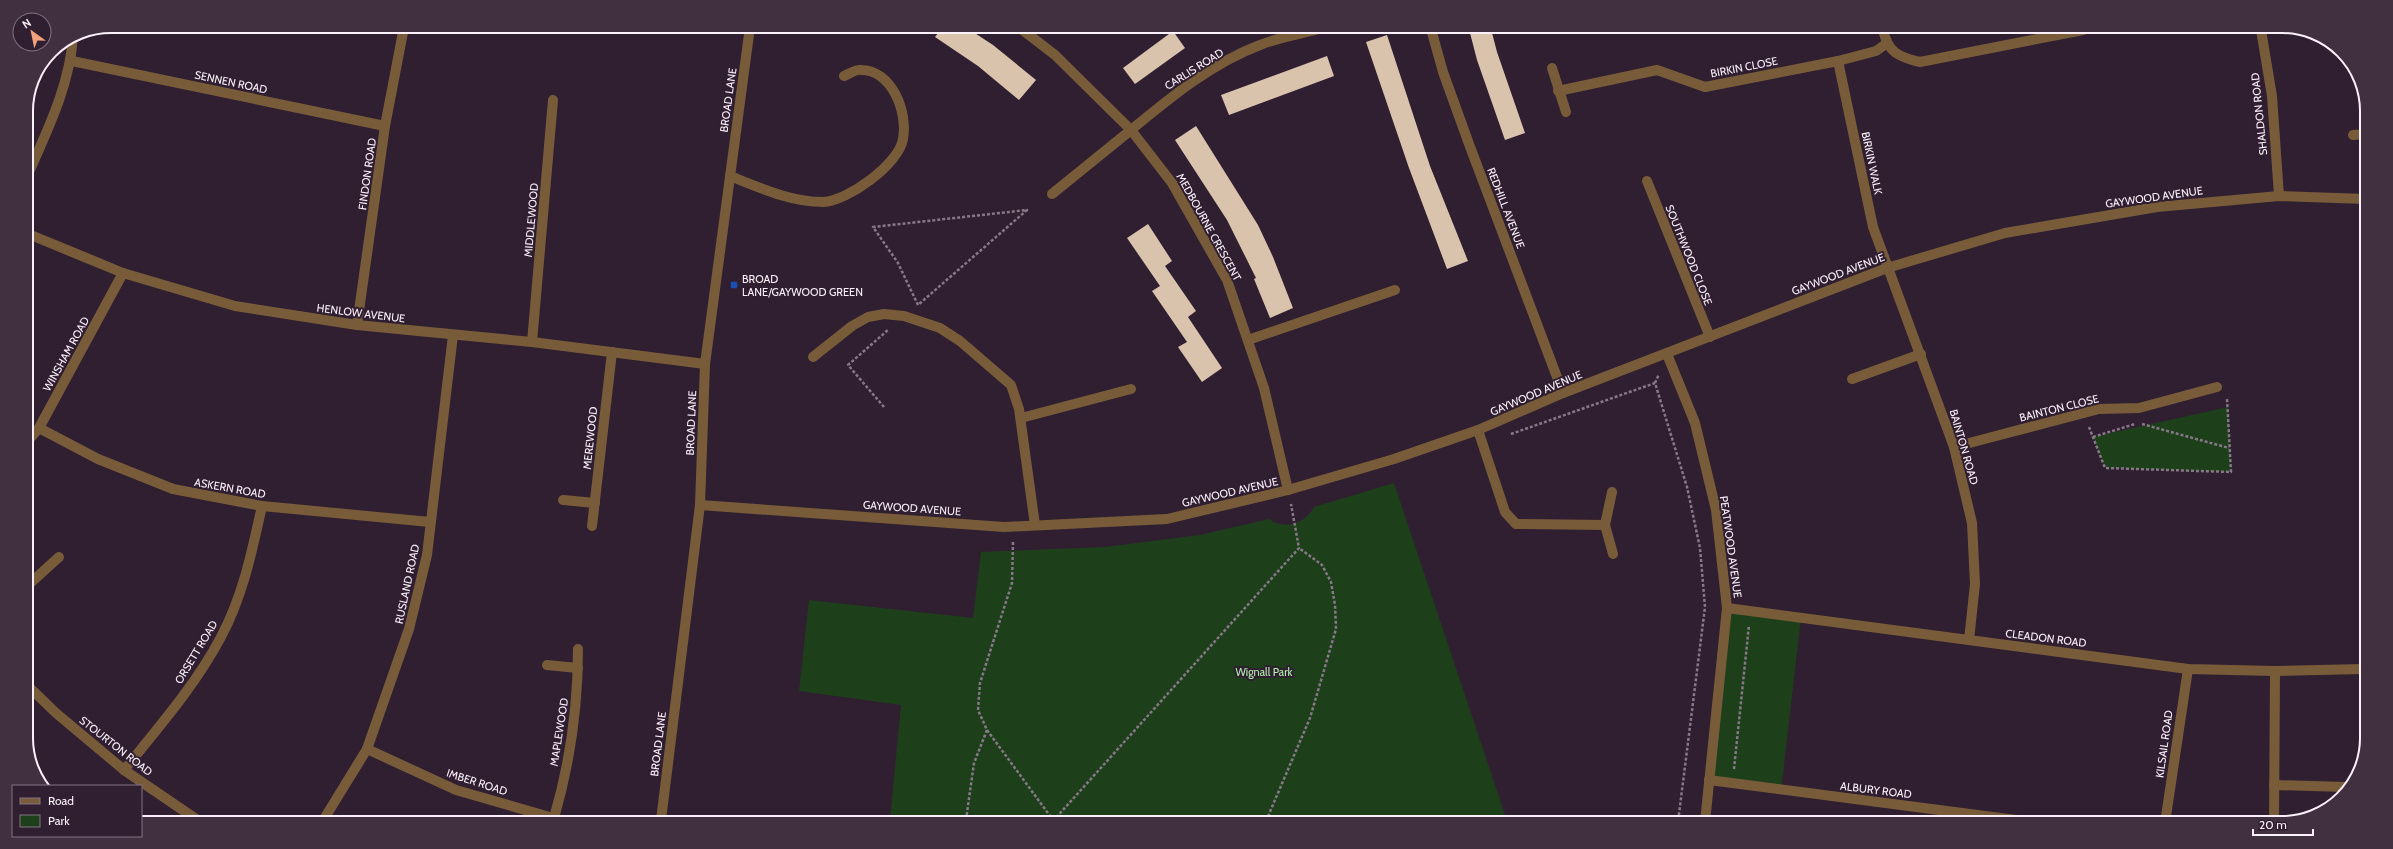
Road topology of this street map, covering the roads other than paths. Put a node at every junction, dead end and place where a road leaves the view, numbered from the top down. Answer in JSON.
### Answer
{"nodes":[{"id":1,"x":403,"y":33,"type":"edge"},
{"id":2,"x":749,"y":33,"type":"edge"},
{"id":3,"x":1026,"y":33,"type":"edge"},
{"id":4,"x":1304,"y":33,"type":"edge"},
{"id":5,"x":1431,"y":33,"type":"edge"},
{"id":6,"x":1884,"y":33,"type":"edge"},
{"id":7,"x":2068,"y":33,"type":"edge"},
{"id":8,"x":2262,"y":33,"type":"edge"},
{"id":9,"x":73,"y":43,"type":"edge"},
{"id":10,"x":1886,"y":44,"type":"junction"},
{"id":11,"x":72,"y":61,"type":"junction"},
{"id":12,"x":1838,"y":61,"type":"junction"},
{"id":13,"x":1552,"y":68,"type":"dead end"},
{"id":14,"x":844,"y":76,"type":"dead end"},
{"id":15,"x":1558,"y":91,"type":"junction"},
{"id":16,"x":553,"y":100,"type":"dead end"},
{"id":17,"x":1566,"y":112,"type":"dead end"},
{"id":18,"x":385,"y":126,"type":"junction"},
{"id":19,"x":1131,"y":130,"type":"junction"},
{"id":20,"x":2360,"y":134,"type":"edge"},
{"id":21,"x":2353,"y":135,"type":"dead end"},
{"id":22,"x":33,"y":163,"type":"edge"},
{"id":23,"x":730,"y":176,"type":"junction"},
{"id":24,"x":1647,"y":181,"type":"dead end"},
{"id":25,"x":1052,"y":194,"type":"dead end"},
{"id":26,"x":2279,"y":196,"type":"junction"},
{"id":27,"x":2360,"y":199,"type":"edge"},
{"id":28,"x":33,"y":236,"type":"edge"},
{"id":29,"x":1887,"y":268,"type":"junction"},
{"id":30,"x":123,"y":273,"type":"junction"},
{"id":31,"x":1395,"y":290,"type":"dead end"},
{"id":32,"x":357,"y":325,"type":"junction"},
{"id":33,"x":453,"y":336,"type":"junction"},
{"id":34,"x":1710,"y":337,"type":"junction"},
{"id":35,"x":1248,"y":340,"type":"junction"},
{"id":36,"x":532,"y":342,"type":"junction"},
{"id":37,"x":612,"y":352,"type":"junction"},
{"id":38,"x":1667,"y":354,"type":"junction"},
{"id":39,"x":1921,"y":354,"type":"junction"},
{"id":40,"x":813,"y":357,"type":"dead end"},
{"id":41,"x":705,"y":364,"type":"junction"},
{"id":42,"x":1852,"y":379,"type":"dead end"},
{"id":43,"x":2217,"y":387,"type":"dead end"},
{"id":44,"x":1131,"y":389,"type":"dead end"},
{"id":45,"x":1564,"y":393,"type":"junction"},
{"id":46,"x":1021,"y":418,"type":"junction"},
{"id":47,"x":39,"y":428,"type":"junction"},
{"id":48,"x":1478,"y":430,"type":"junction"},
{"id":49,"x":33,"y":435,"type":"edge"},
{"id":50,"x":1954,"y":447,"type":"junction"},
{"id":51,"x":1288,"y":490,"type":"junction"},
{"id":52,"x":1612,"y":492,"type":"dead end"},
{"id":53,"x":563,"y":500,"type":"dead end"},
{"id":54,"x":595,"y":503,"type":"junction"},
{"id":55,"x":700,"y":505,"type":"junction"},
{"id":56,"x":262,"y":506,"type":"junction"},
{"id":57,"x":430,"y":522,"type":"junction"},
{"id":58,"x":1035,"y":525,"type":"junction"},
{"id":59,"x":1606,"y":525,"type":"junction"},
{"id":60,"x":592,"y":526,"type":"dead end"},
{"id":61,"x":1613,"y":554,"type":"dead end"},
{"id":62,"x":59,"y":557,"type":"dead end"},
{"id":63,"x":33,"y":581,"type":"edge"},
{"id":64,"x":1727,"y":608,"type":"junction"},
{"id":65,"x":1969,"y":640,"type":"junction"},
{"id":66,"x":578,"y":649,"type":"dead end"},
{"id":67,"x":547,"y":665,"type":"dead end"},
{"id":68,"x":578,"y":668,"type":"junction"},
{"id":69,"x":2360,"y":668,"type":"edge"},
{"id":70,"x":2188,"y":669,"type":"junction"},
{"id":71,"x":2275,"y":671,"type":"junction"},
{"id":72,"x":33,"y":691,"type":"edge"},
{"id":73,"x":367,"y":749,"type":"junction"},
{"id":74,"x":124,"y":770,"type":"junction"},
{"id":75,"x":1709,"y":780,"type":"junction"},
{"id":76,"x":2274,"y":785,"type":"junction"},
{"id":77,"x":2342,"y":787,"type":"edge"},
{"id":78,"x":192,"y":816,"type":"edge"},
{"id":79,"x":326,"y":816,"type":"edge"},
{"id":80,"x":535,"y":816,"type":"edge"},
{"id":81,"x":558,"y":816,"type":"edge"},
{"id":82,"x":661,"y":816,"type":"edge"},
{"id":83,"x":1706,"y":816,"type":"edge"},
{"id":84,"x":1991,"y":816,"type":"edge"},
{"id":85,"x":2166,"y":816,"type":"edge"},
{"id":86,"x":2274,"y":816,"type":"edge"}],
"edges":[{"from":1,"to":18,"type":"street","name":"FINDON ROAD"},
{"from":2,"to":23,"type":"street","name":"BROAD LANE"},
{"from":3,"to":19,"type":"street","name":"MEDBOURNE CRESCENT"},
{"from":4,"to":19,"type":"street","name":"CARLIS ROAD"},
{"from":5,"to":45,"type":"street","name":"REDHILL AVENUE"},
{"from":6,"to":10,"type":"street"},
{"from":7,"to":10,"type":"street"},
{"from":8,"to":26,"type":"street","name":"SHALDON ROAD"},
{"from":9,"to":11,"type":"street"},
{"from":10,"to":12,"type":"street","name":"BIRKIN CLOSE"},
{"from":11,"to":18,"type":"street","name":"SENNEN ROAD"},
{"from":11,"to":22,"type":"street"},
{"from":12,"to":15,"type":"street","name":"BIRKIN CLOSE"},
{"from":12,"to":29,"type":"street","name":"BIRKIN WALK"},
{"from":13,"to":15,"type":"street"},
{"from":14,"to":23,"type":"street"},
{"from":15,"to":17,"type":"street"},
{"from":16,"to":36,"type":"street","name":"MIDDLEWOOD"},
{"from":18,"to":32,"type":"street","name":"FINDON ROAD"},
{"from":19,"to":25,"type":"street","name":"CARLIS ROAD"},
{"from":19,"to":35,"type":"street","name":"MEDBOURNE CRESCENT"},
{"from":20,"to":21,"type":"street"},
{"from":23,"to":41,"type":"street","name":"BROAD LANE"},
{"from":24,"to":34,"type":"street","name":"SOUTHWOOD CLOSE"},
{"from":26,"to":27,"type":"street","name":"GAYWOOD AVENUE"},
{"from":26,"to":29,"type":"street","name":"GAYWOOD AVENUE"},
{"from":28,"to":30,"type":"street","name":"HENLOW AVENUE"},
{"from":29,"to":34,"type":"street","name":"GAYWOOD AVENUE"},
{"from":29,"to":39,"type":"street","name":"BAINTON ROAD"},
{"from":30,"to":32,"type":"street","name":"HENLOW AVENUE"},
{"from":30,"to":47,"type":"street","name":"WINSHAM ROAD"},
{"from":31,"to":35,"type":"street"},
{"from":32,"to":33,"type":"street","name":"HENLOW AVENUE"},
{"from":33,"to":36,"type":"street","name":"HENLOW AVENUE"},
{"from":33,"to":57,"type":"street","name":"RUSLAND ROAD"},
{"from":34,"to":38,"type":"street","name":"GAYWOOD AVENUE"},
{"from":35,"to":51,"type":"street","name":"MEDBOURNE CRESCENT"},
{"from":36,"to":37,"type":"street","name":"HENLOW AVENUE"},
{"from":37,"to":41,"type":"street","name":"HENLOW AVENUE"},
{"from":37,"to":54,"type":"street","name":"MEREWOOD"},
{"from":38,"to":45,"type":"street","name":"GAYWOOD AVENUE"},
{"from":38,"to":64,"type":"street","name":"PEATWOOD AVENUE"},
{"from":39,"to":42,"type":"street"},
{"from":39,"to":50,"type":"street","name":"BAINTON ROAD"},
{"from":40,"to":46,"type":"street"},
{"from":41,"to":55,"type":"street","name":"BROAD LANE"},
{"from":43,"to":50,"type":"street","name":"BAINTON CLOSE"},
{"from":44,"to":46,"type":"street"},
{"from":45,"to":48,"type":"street","name":"GAYWOOD AVENUE"},
{"from":46,"to":58,"type":"street"},
{"from":47,"to":49,"type":"street","name":"WINSHAM ROAD"},
{"from":47,"to":56,"type":"street","name":"ASKERN ROAD"},
{"from":48,"to":51,"type":"street","name":"GAYWOOD AVENUE"},
{"from":48,"to":59,"type":"street"},
{"from":50,"to":65,"type":"street","name":"BAINTON ROAD"},
{"from":51,"to":58,"type":"street","name":"GAYWOOD AVENUE"},
{"from":52,"to":59,"type":"street"},
{"from":53,"to":54,"type":"street"},
{"from":54,"to":60,"type":"street","name":"MEREWOOD"},
{"from":55,"to":58,"type":"street","name":"GAYWOOD AVENUE"},
{"from":55,"to":82,"type":"street","name":"BROAD LANE"},
{"from":56,"to":57,"type":"street","name":"ASKERN ROAD"},
{"from":56,"to":74,"type":"street","name":"ORSETT ROAD"},
{"from":57,"to":73,"type":"street","name":"RUSLAND ROAD"},
{"from":59,"to":61,"type":"street"},
{"from":62,"to":63,"type":"street"},
{"from":64,"to":65,"type":"street","name":"CLEADON ROAD"},
{"from":64,"to":75,"type":"street","name":"PEATWOOD AVENUE"},
{"from":65,"to":70,"type":"street","name":"CLEADON ROAD"},
{"from":66,"to":68,"type":"street","name":"MAPLEWOOD"},
{"from":67,"to":68,"type":"street"},
{"from":68,"to":81,"type":"street","name":"MAPLEWOOD"},
{"from":69,"to":71,"type":"street","name":"CLEADON ROAD"},
{"from":70,"to":71,"type":"street","name":"CLEADON ROAD"},
{"from":70,"to":85,"type":"street","name":"KILSAIL ROAD"},
{"from":71,"to":76,"type":"street"},
{"from":72,"to":74,"type":"street","name":"STOURTON ROAD"},
{"from":73,"to":79,"type":"street","name":"RUSLAND ROAD"},
{"from":73,"to":80,"type":"street","name":"IMBER ROAD"},
{"from":74,"to":78,"type":"street","name":"STOURTON ROAD"},
{"from":75,"to":83,"type":"street","name":"PEATWOOD AVENUE"},
{"from":75,"to":84,"type":"street","name":"ALBURY ROAD"},
{"from":76,"to":77,"type":"street"},
{"from":76,"to":86,"type":"street"}]}
